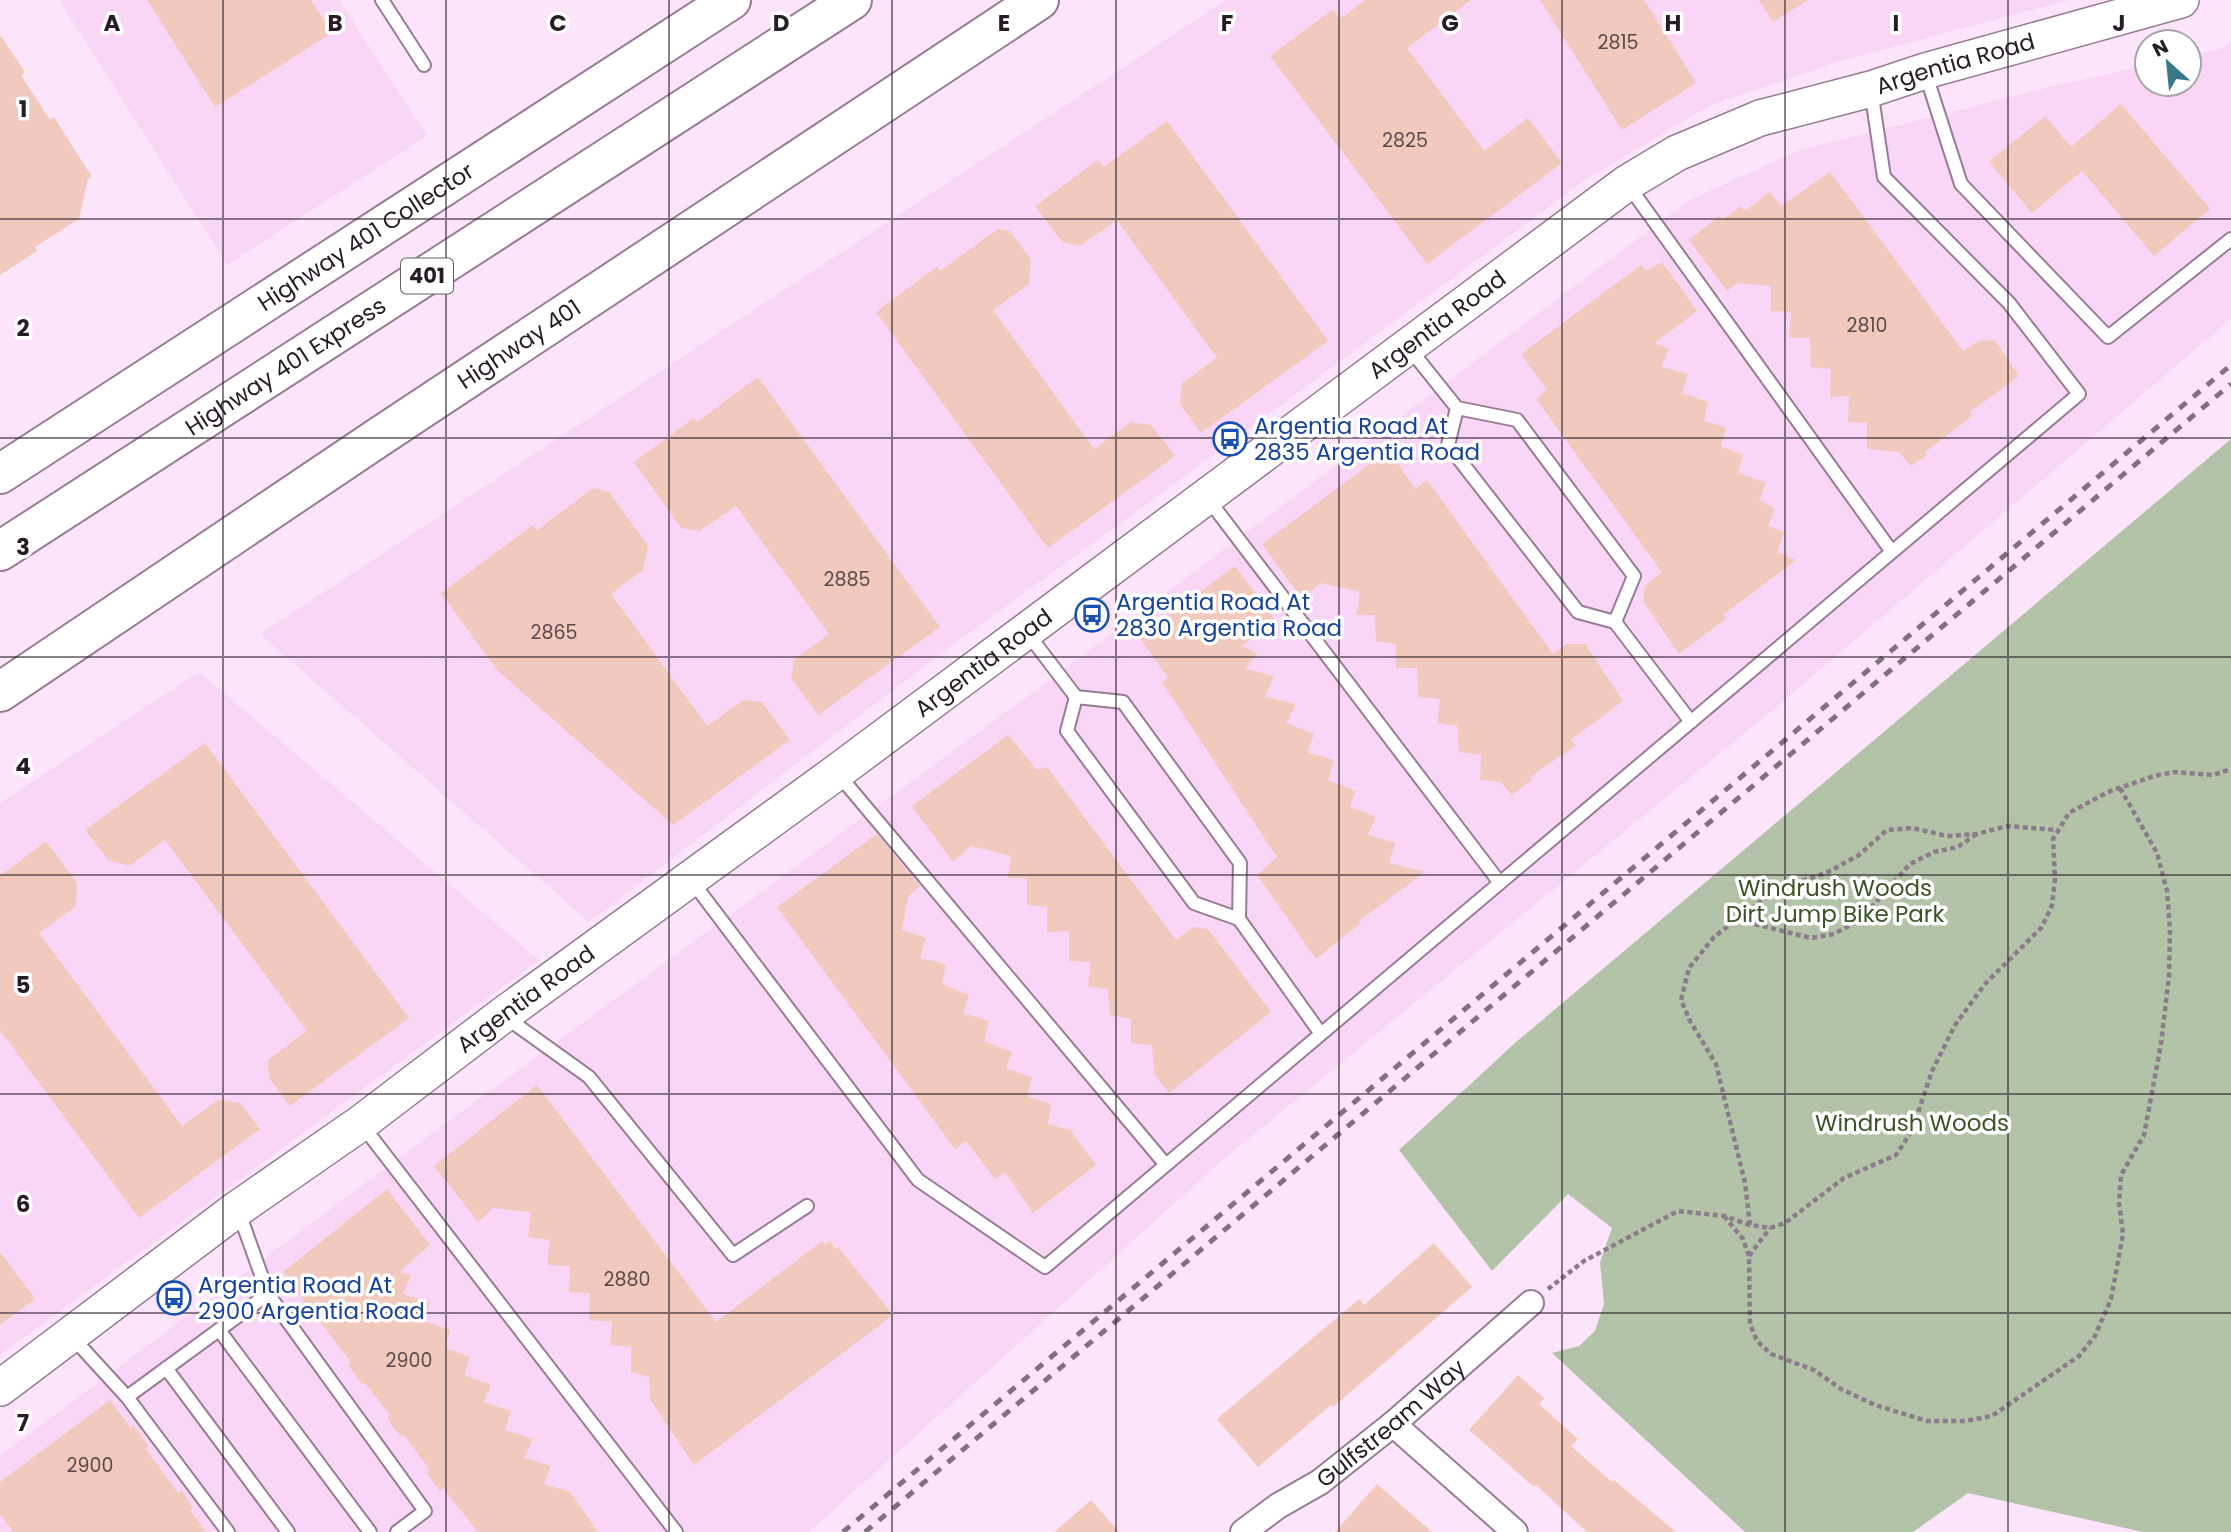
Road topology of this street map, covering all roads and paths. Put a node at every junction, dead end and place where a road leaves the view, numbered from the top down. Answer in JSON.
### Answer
{"nodes":[{"id":1,"x":382,"y":0,"type":"edge"},
{"id":2,"x":731,"y":0,"type":"edge"},
{"id":3,"x":852,"y":0,"type":"edge"},
{"id":4,"x":1039,"y":0,"type":"edge"},
{"id":5,"x":2181,"y":0,"type":"edge"},
{"id":6,"x":424,"y":65,"type":"dead end"},
{"id":7,"x":1925,"y":71,"type":"junction"},
{"id":8,"x":1871,"y":89,"type":"junction"},
{"id":9,"x":1627,"y":183,"type":"junction"},
{"id":10,"x":2231,"y":239,"type":"edge"},
{"id":11,"x":1407,"y":346,"type":"junction"},
{"id":12,"x":1457,"y":408,"type":"junction"},
{"id":13,"x":0,"y":474,"type":"edge"},
{"id":14,"x":1206,"y":496,"type":"junction"},
{"id":15,"x":0,"y":551,"type":"edge"},
{"id":16,"x":1892,"y":552,"type":"junction"},
{"id":17,"x":1615,"y":622,"type":"junction"},
{"id":18,"x":1026,"y":631,"type":"junction"},
{"id":19,"x":0,"y":692,"type":"edge"},
{"id":20,"x":1076,"y":697,"type":"junction"},
{"id":21,"x":1690,"y":722,"type":"junction"},
{"id":22,"x":2231,"y":769,"type":"edge"},
{"id":23,"x":837,"y":772,"type":"junction"},
{"id":24,"x":2120,"y":788,"type":"junction"},
{"id":25,"x":2056,"y":830,"type":"junction"},
{"id":26,"x":1977,"y":834,"type":"junction"},
{"id":27,"x":690,"y":878,"type":"junction"},
{"id":28,"x":1500,"y":883,"type":"junction"},
{"id":29,"x":1239,"y":919,"type":"junction"},
{"id":30,"x":1737,"y":920,"type":"junction"},
{"id":31,"x":503,"y":1015,"type":"junction"},
{"id":32,"x":1321,"y":1034,"type":"junction"},
{"id":33,"x":361,"y":1122,"type":"junction"},
{"id":34,"x":1166,"y":1165,"type":"junction"},
{"id":35,"x":807,"y":1206,"type":"dead end"},
{"id":36,"x":237,"y":1209,"type":"junction"},
{"id":37,"x":1724,"y":1216,"type":"junction"},
{"id":38,"x":1750,"y":1225,"type":"junction"},
{"id":39,"x":1770,"y":1228,"type":"junction"},
{"id":40,"x":1749,"y":1256,"type":"junction"},
{"id":41,"x":268,"y":1294,"type":"junction"},
{"id":42,"x":1531,"y":1303,"type":"joint"},
{"id":43,"x":219,"y":1330,"type":"junction"},
{"id":44,"x":70,"y":1335,"type":"junction"},
{"id":45,"x":166,"y":1368,"type":"junction"},
{"id":46,"x":0,"y":1388,"type":"edge"},
{"id":47,"x":127,"y":1397,"type":"junction"},
{"id":48,"x":1393,"y":1423,"type":"junction"},
{"id":49,"x":228,"y":1532,"type":"edge"},
{"id":50,"x":289,"y":1532,"type":"edge"},
{"id":51,"x":370,"y":1532,"type":"edge"},
{"id":52,"x":397,"y":1532,"type":"edge"},
{"id":53,"x":676,"y":1532,"type":"edge"},
{"id":54,"x":1243,"y":1532,"type":"edge"},
{"id":55,"x":1516,"y":1532,"type":"edge"}],
"edges":[{"from":1,"to":6,"type":"lane"},
{"from":2,"to":13,"type":"highway","name":"Highway 401 Collector"},
{"from":3,"to":15,"type":"highway","name":"Highway 401 Express","number":"401"},
{"from":4,"to":19,"type":"highway","name":"Highway 401"},
{"from":5,"to":7,"type":"street","name":"Argentia Road"},
{"from":7,"to":8,"type":"street","name":"Argentia Road"},
{"from":7,"to":10,"type":"lane"},
{"from":8,"to":9,"type":"street","name":"Argentia Road"},
{"from":8,"to":16,"type":"lane"},
{"from":9,"to":11,"type":"street","name":"Argentia Road"},
{"from":9,"to":16,"type":"lane"},
{"from":11,"to":12,"type":"lane"},
{"from":11,"to":14,"type":"street","name":"Argentia Road"},
{"from":12,"to":17,"type":"lane"},
{"from":12,"to":17,"type":"lane"},
{"from":14,"to":18,"type":"street","name":"Argentia Road"},
{"from":14,"to":28,"type":"lane"},
{"from":16,"to":21,"type":"lane"},
{"from":17,"to":21,"type":"lane"},
{"from":18,"to":20,"type":"lane"},
{"from":18,"to":23,"type":"street","name":"Argentia Road"},
{"from":20,"to":29,"type":"lane"},
{"from":20,"to":29,"type":"lane"},
{"from":21,"to":28,"type":"lane"},
{"from":22,"to":24,"type":"path"},
{"from":23,"to":27,"type":"street","name":"Argentia Road"},
{"from":23,"to":34,"type":"lane"},
{"from":24,"to":25,"type":"path"},
{"from":24,"to":40,"type":"path"},
{"from":25,"to":26,"type":"path"},
{"from":25,"to":39,"type":"path"},
{"from":26,"to":30,"type":"path"},
{"from":26,"to":30,"type":"path"},
{"from":27,"to":31,"type":"street","name":"Argentia Road"},
{"from":27,"to":34,"type":"lane"},
{"from":28,"to":32,"type":"lane"},
{"from":29,"to":32,"type":"lane"},
{"from":30,"to":38,"type":"path"},
{"from":31,"to":33,"type":"street","name":"Argentia Road"},
{"from":31,"to":35,"type":"lane"},
{"from":32,"to":34,"type":"lane"},
{"from":33,"to":36,"type":"street","name":"Argentia Road"},
{"from":33,"to":53,"type":"lane"},
{"from":36,"to":41,"type":"lane"},
{"from":36,"to":44,"type":"street","name":"Argentia Road"},
{"from":37,"to":38,"type":"path"},
{"from":37,"to":40,"type":"path"},
{"from":37,"to":42,"type":"path"},
{"from":38,"to":39,"type":"path"},
{"from":39,"to":40,"type":"path"},
{"from":41,"to":43,"type":"lane"},
{"from":41,"to":52,"type":"lane"},
{"from":42,"to":48,"type":"street","name":"Gulfstream Way"},
{"from":43,"to":45,"type":"lane"},
{"from":43,"to":51,"type":"lane"},
{"from":44,"to":46,"type":"street","name":"Argentia Road"},
{"from":44,"to":47,"type":"lane"},
{"from":45,"to":47,"type":"lane"},
{"from":45,"to":50,"type":"lane"},
{"from":47,"to":49,"type":"lane"},
{"from":48,"to":54,"type":"street","name":"Gulfstream Way"},
{"from":48,"to":55,"type":"street"}]}
